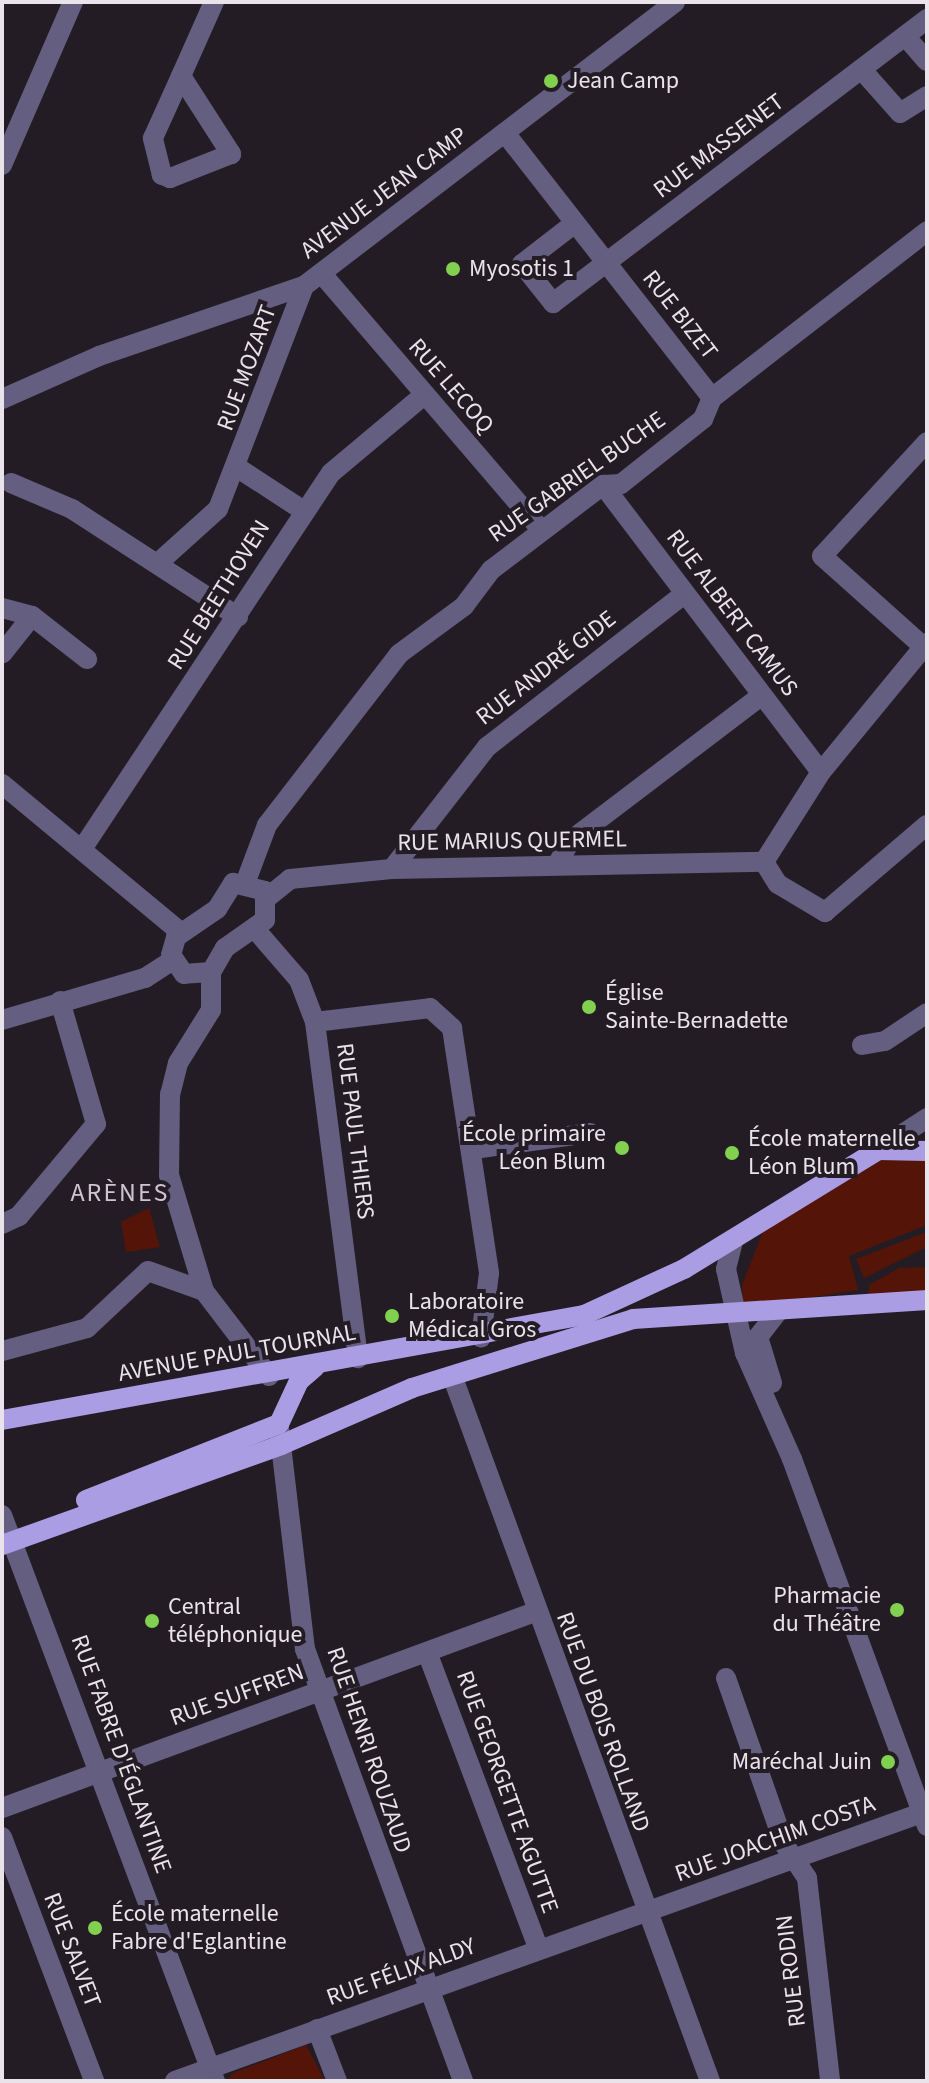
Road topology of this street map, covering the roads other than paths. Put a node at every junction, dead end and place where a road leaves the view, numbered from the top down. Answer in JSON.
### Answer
{"nodes":[{"id":1,"x":72,"y":2,"type":"edge"},
{"id":2,"x":214,"y":2,"type":"edge"},
{"id":3,"x":675,"y":2,"type":"edge"},
{"id":4,"x":650,"y":10,"type":"edge"},
{"id":5,"x":927,"y":19,"type":"edge"},
{"id":6,"x":905,"y":36,"type":"junction"},
{"id":7,"x":927,"y":61,"type":"edge"},
{"id":8,"x":862,"y":70,"type":"junction"},
{"id":9,"x":181,"y":76,"type":"junction"},
{"id":10,"x":927,"y":96,"type":"edge"},
{"id":11,"x":505,"y":133,"type":"junction"},
{"id":12,"x":3,"y":159,"type":"edge"},
{"id":13,"x":575,"y":223,"type":"junction"},
{"id":14,"x":927,"y":231,"type":"edge"},
{"id":15,"x":607,"y":264,"type":"junction"},
{"id":16,"x":322,"y":274,"type":"junction"},
{"id":17,"x":304,"y":286,"type":"junction"},
{"id":18,"x":424,"y":395,"type":"junction"},
{"id":19,"x":712,"y":398,"type":"junction"},
{"id":20,"x":2,"y":399,"type":"edge"},
{"id":21,"x":927,"y":442,"type":"edge"},
{"id":22,"x":238,"y":468,"type":"junction"},
{"id":23,"x":11,"y":483,"type":"dead end"},
{"id":24,"x":603,"y":485,"type":"junction"},
{"id":25,"x":304,"y":511,"type":"junction"},
{"id":26,"x":542,"y":531,"type":"junction"},
{"id":27,"x":158,"y":563,"type":"junction"},
{"id":28,"x":684,"y":594,"type":"junction"},
{"id":29,"x":2,"y":608,"type":"edge"},
{"id":30,"x":32,"y":616,"type":"junction"},
{"id":31,"x":238,"y":617,"type":"junction"},
{"id":32,"x":926,"y":647,"type":"edge"},
{"id":33,"x":2,"y":654,"type":"edge"},
{"id":34,"x":87,"y":659,"type":"dead end"},
{"id":35,"x":762,"y":695,"type":"junction"},
{"id":36,"x":821,"y":772,"type":"junction"},
{"id":37,"x":2,"y":784,"type":"edge"},
{"id":38,"x":927,"y":825,"type":"edge"},
{"id":39,"x":84,"y":846,"type":"junction"},
{"id":40,"x":764,"y":862,"type":"junction"},
{"id":41,"x":558,"y":863,"type":"junction"},
{"id":42,"x":392,"y":869,"type":"junction"},
{"id":43,"x":246,"y":881,"type":"junction"},
{"id":44,"x":268,"y":897,"type":"junction"},
{"id":45,"x":255,"y":929,"type":"junction"},
{"id":46,"x":180,"y":932,"type":"junction"},
{"id":47,"x":173,"y":960,"type":"junction"},
{"id":48,"x":211,"y":972,"type":"junction"},
{"id":49,"x":60,"y":1001,"type":"junction"},
{"id":50,"x":927,"y":1013,"type":"edge"},
{"id":51,"x":2,"y":1020,"type":"edge"},
{"id":52,"x":315,"y":1022,"type":"junction"},
{"id":53,"x":862,"y":1045,"type":"dead end"},
{"id":54,"x":927,"y":1118,"type":"edge"},
{"id":55,"x":590,"y":1133,"type":"dead end"},
{"id":56,"x":474,"y":1149,"type":"junction"},
{"id":57,"x":878,"y":1150,"type":"junction"},
{"id":58,"x":927,"y":1151,"type":"edge"},
{"id":59,"x":2,"y":1224,"type":"edge"},
{"id":60,"x":733,"y":1241,"type":"junction"},
{"id":61,"x":204,"y":1291,"type":"junction"},
{"id":62,"x":927,"y":1300,"type":"edge"},
{"id":63,"x":779,"y":1310,"type":"junction"},
{"id":64,"x":735,"y":1317,"type":"junction"},
{"id":65,"x":481,"y":1338,"type":"junction"},
{"id":66,"x":2,"y":1351,"type":"edge"},
{"id":67,"x":358,"y":1358,"type":"junction"},
{"id":68,"x":315,"y":1367,"type":"junction"},
{"id":69,"x":269,"y":1376,"type":"junction"},
{"id":70,"x":453,"y":1378,"type":"junction"},
{"id":71,"x":291,"y":1395,"type":"junction"},
{"id":72,"x":2,"y":1420,"type":"edge"},
{"id":73,"x":325,"y":1421,"type":"junction"},
{"id":74,"x":279,"y":1424,"type":"junction"},
{"id":75,"x":782,"y":1434,"type":"junction"},
{"id":76,"x":281,"y":1445,"type":"junction"},
{"id":77,"x":6,"y":1532,"type":"edge"},
{"id":78,"x":535,"y":1612,"type":"junction"},
{"id":79,"x":427,"y":1652,"type":"junction"},
{"id":80,"x":726,"y":1678,"type":"dead end"},
{"id":81,"x":318,"y":1693,"type":"junction"},
{"id":82,"x":100,"y":1772,"type":"junction"},
{"id":83,"x":2,"y":1808,"type":"edge"},
{"id":84,"x":925,"y":1817,"type":"edge"},
{"id":85,"x":2,"y":1837,"type":"edge"},
{"id":86,"x":793,"y":1859,"type":"junction"},
{"id":87,"x":645,"y":1914,"type":"junction"},
{"id":88,"x":539,"y":1950,"type":"junction"},
{"id":89,"x":429,"y":1990,"type":"junction"},
{"id":90,"x":317,"y":2029,"type":"junction"},
{"id":91,"x":213,"y":2075,"type":"edge"},
{"id":92,"x":94,"y":2081,"type":"edge"},
{"id":93,"x":175,"y":2081,"type":"edge"},
{"id":94,"x":337,"y":2081,"type":"edge"},
{"id":95,"x":463,"y":2081,"type":"edge"},
{"id":96,"x":710,"y":2081,"type":"edge"},
{"id":97,"x":830,"y":2081,"type":"edge"}],
"edges":[{"from":1,"to":12,"type":"street"},
{"from":2,"to":9,"type":"street"},
{"from":3,"to":4,"type":"street","name":"AVENUE JEAN CAMP"},
{"from":4,"to":11,"type":"street","name":"AVENUE JEAN CAMP"},
{"from":5,"to":6,"type":"street","name":"RUE MASSENET"},
{"from":6,"to":7,"type":"street"},
{"from":6,"to":8,"type":"street","name":"RUE MASSENET"},
{"from":8,"to":10,"type":"street"},
{"from":8,"to":15,"type":"street","name":"RUE MASSENET"},
{"from":9,"to":9,"type":"street"},
{"from":11,"to":13,"type":"street","name":"RUE BIZET"},
{"from":11,"to":16,"type":"street","name":"AVENUE JEAN CAMP"},
{"from":13,"to":15,"type":"street","name":"RUE BIZET"},
{"from":13,"to":15,"type":"street","name":"RUE BIZET"},
{"from":14,"to":19,"type":"street","name":"RUE GABRIEL BUCHE"},
{"from":15,"to":19,"type":"street","name":"RUE BIZET"},
{"from":16,"to":17,"type":"street","name":"AVENUE JEAN CAMP"},
{"from":16,"to":18,"type":"street","name":"RUE LECOQ"},
{"from":17,"to":20,"type":"street","name":"AVENUE JEAN CAMP"},
{"from":17,"to":22,"type":"street","name":"RUE MOZART"},
{"from":18,"to":25,"type":"street","name":"RUE BEETHOVEN"},
{"from":18,"to":26,"type":"street","name":"RUE LECOQ"},
{"from":19,"to":24,"type":"street","name":"RUE GABRIEL BUCHE"},
{"from":21,"to":32,"type":"street"},
{"from":22,"to":25,"type":"street","name":"RUE MOZART"},
{"from":22,"to":27,"type":"street","name":"RUE MOZART"},
{"from":23,"to":27,"type":"street"},
{"from":24,"to":26,"type":"street","name":"RUE GABRIEL BUCHE"},
{"from":24,"to":28,"type":"street","name":"RUE ALBERT CAMUS"},
{"from":25,"to":31,"type":"street","name":"RUE BEETHOVEN"},
{"from":26,"to":43,"type":"street","name":"RUE GABRIEL BUCHE"},
{"from":27,"to":31,"type":"street"},
{"from":28,"to":35,"type":"street","name":"RUE ALBERT CAMUS"},
{"from":28,"to":42,"type":"street","name":"RUE ANDRÉ GIDE"},
{"from":29,"to":30,"type":"street"},
{"from":30,"to":33,"type":"street"},
{"from":30,"to":34,"type":"street"},
{"from":31,"to":39,"type":"street","name":"RUE BEETHOVEN"},
{"from":32,"to":36,"type":"street"},
{"from":35,"to":36,"type":"street","name":"RUE ALBERT CAMUS"},
{"from":35,"to":41,"type":"street"},
{"from":36,"to":40,"type":"street"},
{"from":37,"to":39,"type":"street"},
{"from":38,"to":40,"type":"street"},
{"from":39,"to":46,"type":"street"},
{"from":40,"to":41,"type":"street","name":"RUE MARIUS QUERMEL"},
{"from":41,"to":42,"type":"street","name":"RUE MARIUS QUERMEL"},
{"from":42,"to":44,"type":"street","name":"RUE MARIUS QUERMEL"},
{"from":43,"to":44,"type":"street"},
{"from":43,"to":46,"type":"street"},
{"from":44,"to":45,"type":"street"},
{"from":45,"to":48,"type":"street"},
{"from":45,"to":52,"type":"street","name":"RUE PAUL THIERS"},
{"from":46,"to":47,"type":"street"},
{"from":47,"to":48,"type":"street"},
{"from":47,"to":49,"type":"street"},
{"from":48,"to":61,"type":"street"},
{"from":49,"to":51,"type":"street"},
{"from":49,"to":59,"type":"street"},
{"from":50,"to":53,"type":"street"},
{"from":52,"to":56,"type":"street"},
{"from":52,"to":67,"type":"street","name":"RUE PAUL THIERS"},
{"from":54,"to":57,"type":"street"},
{"from":55,"to":56,"type":"street"},
{"from":56,"to":65,"type":"street"},
{"from":57,"to":58,"type":"main road"},
{"from":57,"to":60,"type":"main road","name":"AVENUE PAUL TOURNAL"},
{"from":60,"to":64,"type":"street"},
{"from":60,"to":65,"type":"main road","name":"AVENUE PAUL TOURNAL"},
{"from":61,"to":66,"type":"street"},
{"from":61,"to":69,"type":"street"},
{"from":62,"to":63,"type":"main road"},
{"from":63,"to":64,"type":"main road"},
{"from":63,"to":75,"type":"street"},
{"from":64,"to":70,"type":"main road"},
{"from":64,"to":75,"type":"street"},
{"from":65,"to":67,"type":"main road","name":"AVENUE PAUL TOURNAL"},
{"from":67,"to":68,"type":"main road","name":"AVENUE PAUL TOURNAL"},
{"from":68,"to":69,"type":"main road","name":"AVENUE PAUL TOURNAL"},
{"from":68,"to":71,"type":"main road"},
{"from":69,"to":72,"type":"main road","name":"AVENUE PAUL TOURNAL"},
{"from":70,"to":73,"type":"main road"},
{"from":70,"to":78,"type":"street","name":"RUE DU BOIS ROLLAND"},
{"from":71,"to":73,"type":"main road"},
{"from":71,"to":74,"type":"main road"},
{"from":73,"to":76,"type":"main road"},
{"from":74,"to":76,"type":"street","name":"RUE HENRI ROUZAUD"},
{"from":74,"to":77,"type":"main road"},
{"from":75,"to":84,"type":"street"},
{"from":76,"to":77,"type":"main road"},
{"from":76,"to":81,"type":"street","name":"RUE HENRI ROUZAUD"},
{"from":77,"to":82,"type":"street","name":"RUE FABRE D'ÉGLANTINE"},
{"from":78,"to":79,"type":"street","name":"RUE SUFFREN"},
{"from":78,"to":87,"type":"street","name":"RUE DU BOIS ROLLAND"},
{"from":79,"to":81,"type":"street","name":"RUE SUFFREN"},
{"from":79,"to":88,"type":"street","name":"RUE GEORGETTE AGUTTE"},
{"from":80,"to":86,"type":"street","name":"RUE RODIN"},
{"from":81,"to":82,"type":"street","name":"RUE SUFFREN"},
{"from":81,"to":89,"type":"street","name":"RUE HENRI ROUZAUD"},
{"from":82,"to":83,"type":"street","name":"RUE SUFFREN"},
{"from":82,"to":91,"type":"street","name":"RUE FABRE D'ÉGLANTINE"},
{"from":84,"to":86,"type":"street","name":"RUE JOACHIM COSTA"},
{"from":85,"to":92,"type":"street","name":"RUE SALVET"},
{"from":86,"to":87,"type":"street","name":"RUE JOACHIM COSTA"},
{"from":86,"to":97,"type":"street","name":"RUE RODIN"},
{"from":87,"to":88,"type":"street","name":"RUE FÉLIX ALDY"},
{"from":87,"to":96,"type":"street","name":"RUE DU BOIS ROLLAND"},
{"from":88,"to":89,"type":"street","name":"RUE FÉLIX ALDY"},
{"from":89,"to":90,"type":"street","name":"RUE FÉLIX ALDY"},
{"from":89,"to":95,"type":"street","name":"RUE HENRI ROUZAUD"},
{"from":90,"to":91,"type":"street","name":"RUE FÉLIX ALDY"},
{"from":90,"to":94,"type":"street"},
{"from":91,"to":93,"type":"street","name":"RUE FÉLIX ALDY"}]}
